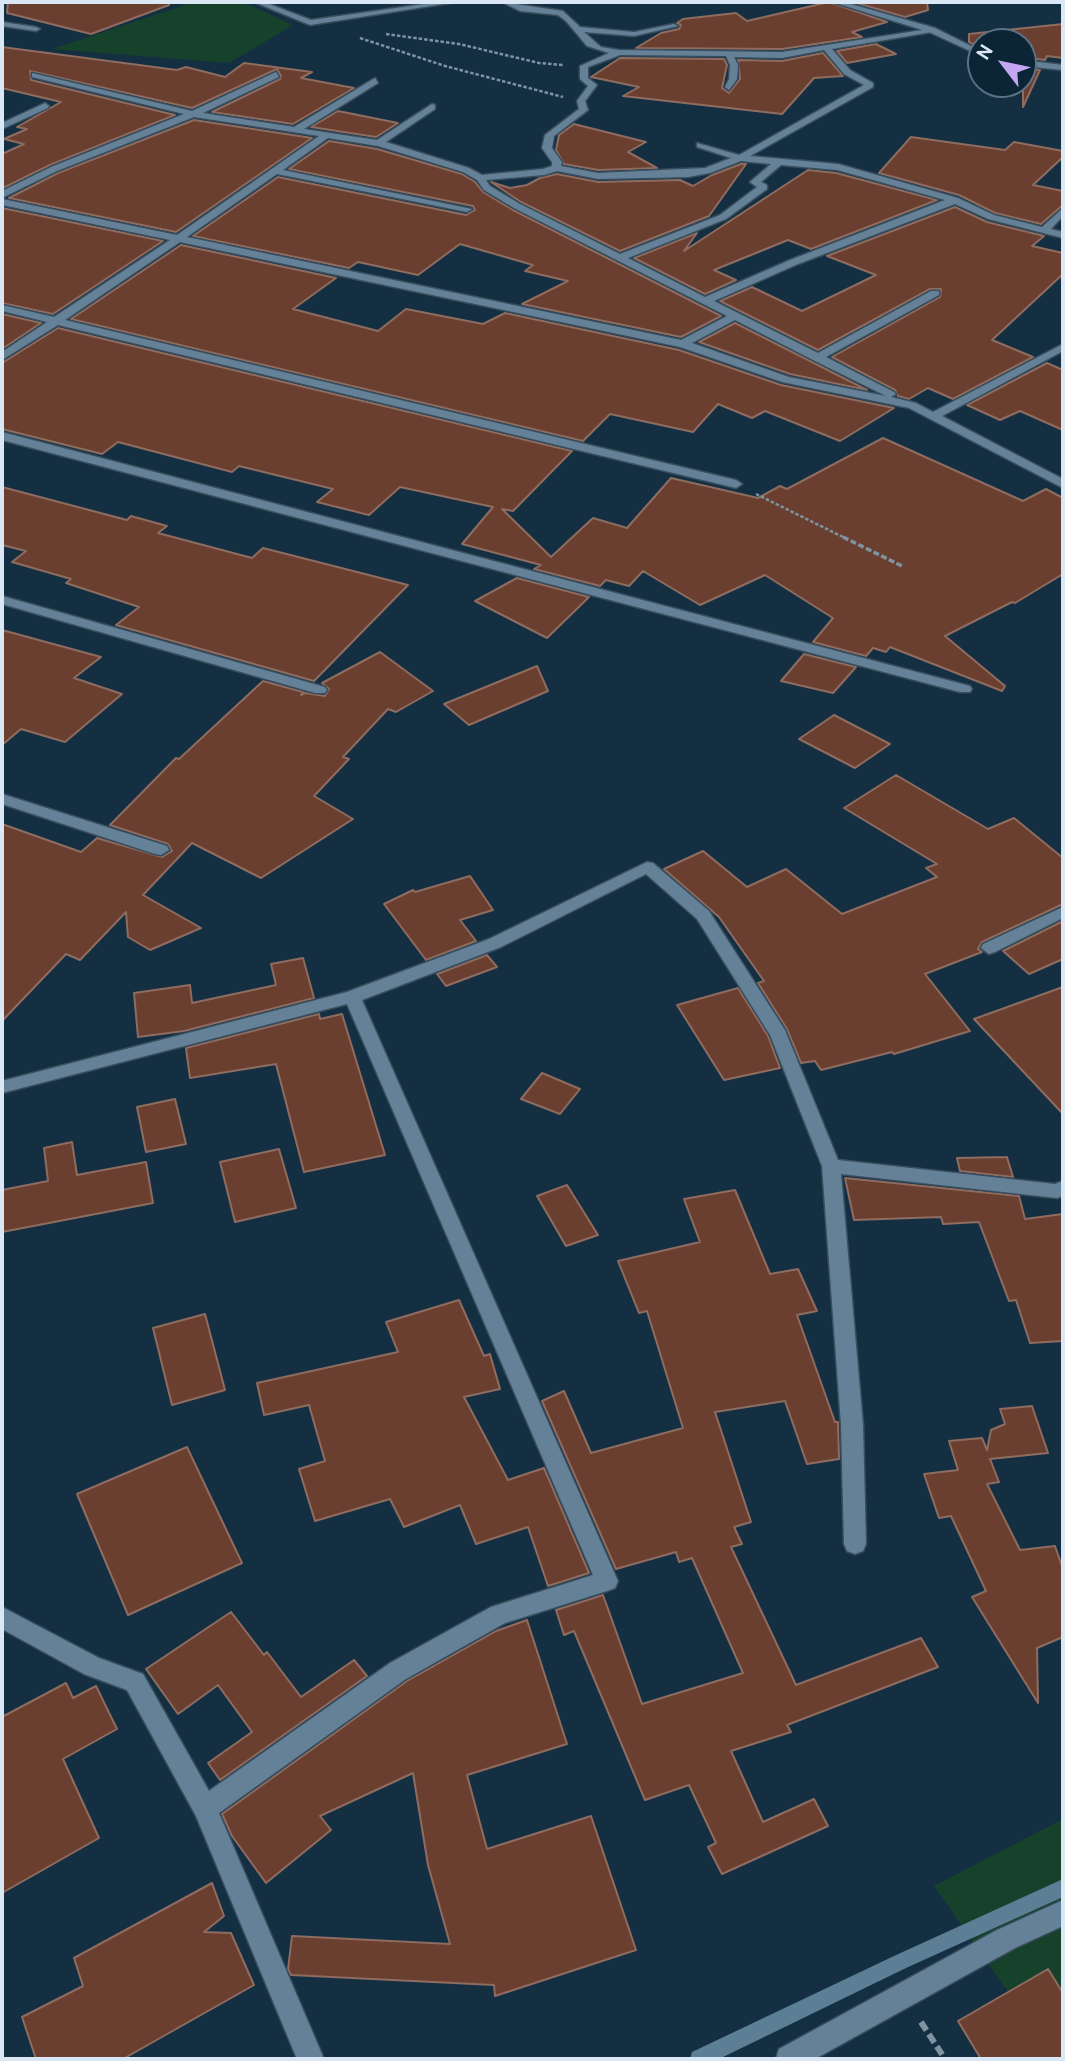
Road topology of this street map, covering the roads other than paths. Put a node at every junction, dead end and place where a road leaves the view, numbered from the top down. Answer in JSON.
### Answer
{"nodes":[{"id":1,"x":258,"y":2,"type":"edge"},
{"id":2,"x":452,"y":2,"type":"edge"},
{"id":3,"x":506,"y":2,"type":"edge"},
{"id":4,"x":836,"y":2,"type":"edge"},
{"id":5,"x":2,"y":24,"type":"edge"},
{"id":6,"x":674,"y":26,"type":"dead end"},
{"id":7,"x":36,"y":29,"type":"dead end"},
{"id":8,"x":578,"y":29,"type":"junction"},
{"id":9,"x":932,"y":30,"type":"junction"},
{"id":10,"x":967,"y":47,"type":"edge"},
{"id":11,"x":827,"y":49,"type":"junction"},
{"id":12,"x":619,"y":52,"type":"junction"},
{"id":13,"x":730,"y":56,"type":"junction"},
{"id":14,"x":1037,"y":65,"type":"edge"},
{"id":15,"x":1063,"y":68,"type":"edge"},
{"id":16,"x":35,"y":75,"type":"dead end"},
{"id":17,"x":276,"y":75,"type":"dead end"},
{"id":18,"x":375,"y":81,"type":"dead end"},
{"id":19,"x":729,"y":87,"type":"dead end"},
{"id":20,"x":45,"y":106,"type":"dead end"},
{"id":21,"x":432,"y":107,"type":"dead end"},
{"id":22,"x":193,"y":114,"type":"junction"},
{"id":23,"x":2,"y":126,"type":"edge"},
{"id":24,"x":297,"y":129,"type":"junction"},
{"id":25,"x":328,"y":134,"type":"junction"},
{"id":26,"x":379,"y":143,"type":"junction"},
{"id":27,"x":700,"y":145,"type":"dead end"},
{"id":28,"x":740,"y":158,"type":"junction"},
{"id":29,"x":781,"y":160,"type":"junction"},
{"id":30,"x":556,"y":168,"type":"junction"},
{"id":31,"x":275,"y":171,"type":"junction"},
{"id":32,"x":480,"y":178,"type":"junction"},
{"id":33,"x":2,"y":195,"type":"edge"},
{"id":34,"x":955,"y":200,"type":"junction"},
{"id":35,"x":2,"y":202,"type":"edge"},
{"id":36,"x":467,"y":209,"type":"dead end"},
{"id":37,"x":1063,"y":211,"type":"edge"},
{"id":38,"x":1044,"y":231,"type":"junction"},
{"id":39,"x":1063,"y":235,"type":"edge"},
{"id":40,"x":178,"y":239,"type":"junction"},
{"id":41,"x":619,"y":258,"type":"junction"},
{"id":42,"x":935,"y":293,"type":"dead end"},
{"id":43,"x":705,"y":301,"type":"junction"},
{"id":44,"x":2,"y":308,"type":"edge"},
{"id":45,"x":735,"y":316,"type":"junction"},
{"id":46,"x":57,"y":320,"type":"junction"},
{"id":47,"x":683,"y":344,"type":"junction"},
{"id":48,"x":1063,"y":347,"type":"edge"},
{"id":49,"x":2,"y":357,"type":"edge"},
{"id":50,"x":817,"y":358,"type":"junction"},
{"id":51,"x":912,"y":405,"type":"junction"},
{"id":52,"x":933,"y":417,"type":"junction"},
{"id":53,"x":2,"y":436,"type":"edge"},
{"id":54,"x":736,"y":484,"type":"road end"},
{"id":55,"x":1063,"y":484,"type":"edge"},
{"id":56,"x":2,"y":600,"type":"edge"},
{"id":57,"x":965,"y":689,"type":"dead end"},
{"id":58,"x":320,"y":690,"type":"dead end"},
{"id":59,"x":2,"y":799,"type":"edge"},
{"id":60,"x":161,"y":850,"type":"dead end"},
{"id":61,"x":1063,"y":912,"type":"edge"},
{"id":62,"x":989,"y":948,"type":"dead end"},
{"id":63,"x":352,"y":997,"type":"junction"},
{"id":64,"x":2,"y":1087,"type":"edge"},
{"id":65,"x":831,"y":1167,"type":"junction"},
{"id":66,"x":1063,"y":1188,"type":"edge"},
{"id":67,"x":855,"y":1544,"type":"dead end"},
{"id":68,"x":2,"y":1618,"type":"edge"},
{"id":69,"x":205,"y":1808,"type":"junction"},
{"id":70,"x":1063,"y":1913,"type":"edge"},
{"id":71,"x":310,"y":2059,"type":"edge"},
{"id":72,"x":789,"y":2059,"type":"edge"}],
"edges":[{"from":1,"to":2,"type":"street"},
{"from":3,"to":8,"type":"street"},
{"from":4,"to":9,"type":"street"},
{"from":5,"to":7,"type":"street"},
{"from":6,"to":8,"type":"street"},
{"from":8,"to":12,"type":"street"},
{"from":9,"to":10,"type":"street"},
{"from":9,"to":11,"type":"street"},
{"from":11,"to":13,"type":"street"},
{"from":11,"to":28,"type":"street"},
{"from":12,"to":13,"type":"street"},
{"from":12,"to":30,"type":"street"},
{"from":13,"to":19,"type":"street"},
{"from":14,"to":15,"type":"street"},
{"from":16,"to":22,"type":"street"},
{"from":17,"to":22,"type":"street"},
{"from":18,"to":24,"type":"street"},
{"from":20,"to":23,"type":"street"},
{"from":21,"to":26,"type":"street"},
{"from":22,"to":24,"type":"street"},
{"from":22,"to":33,"type":"street"},
{"from":24,"to":25,"type":"street"},
{"from":25,"to":26,"type":"street"},
{"from":25,"to":31,"type":"street"},
{"from":26,"to":32,"type":"street"},
{"from":27,"to":28,"type":"street"},
{"from":28,"to":29,"type":"street"},
{"from":28,"to":30,"type":"street"},
{"from":29,"to":34,"type":"street"},
{"from":29,"to":41,"type":"street"},
{"from":30,"to":32,"type":"street"},
{"from":31,"to":36,"type":"street"},
{"from":31,"to":40,"type":"street"},
{"from":32,"to":41,"type":"street"},
{"from":34,"to":38,"type":"street"},
{"from":34,"to":43,"type":"street"},
{"from":35,"to":40,"type":"street"},
{"from":37,"to":38,"type":"street"},
{"from":38,"to":39,"type":"street"},
{"from":40,"to":46,"type":"street"},
{"from":40,"to":47,"type":"street"},
{"from":41,"to":43,"type":"street"},
{"from":42,"to":50,"type":"street"},
{"from":43,"to":45,"type":"street"},
{"from":44,"to":46,"type":"street"},
{"from":45,"to":47,"type":"street"},
{"from":45,"to":50,"type":"street"},
{"from":46,"to":49,"type":"street"},
{"from":46,"to":54,"type":"street"},
{"from":47,"to":51,"type":"street"},
{"from":48,"to":52,"type":"street"},
{"from":50,"to":51,"type":"street"},
{"from":51,"to":52,"type":"street"},
{"from":52,"to":55,"type":"street"},
{"from":53,"to":57,"type":"street"},
{"from":56,"to":58,"type":"street"},
{"from":59,"to":60,"type":"street"},
{"from":61,"to":62,"type":"street"},
{"from":63,"to":64,"type":"street"},
{"from":63,"to":65,"type":"street"},
{"from":63,"to":69,"type":"street"},
{"from":65,"to":66,"type":"street"},
{"from":65,"to":67,"type":"street"},
{"from":68,"to":69,"type":"street"},
{"from":69,"to":71,"type":"street"},
{"from":70,"to":72,"type":"street"}]}
